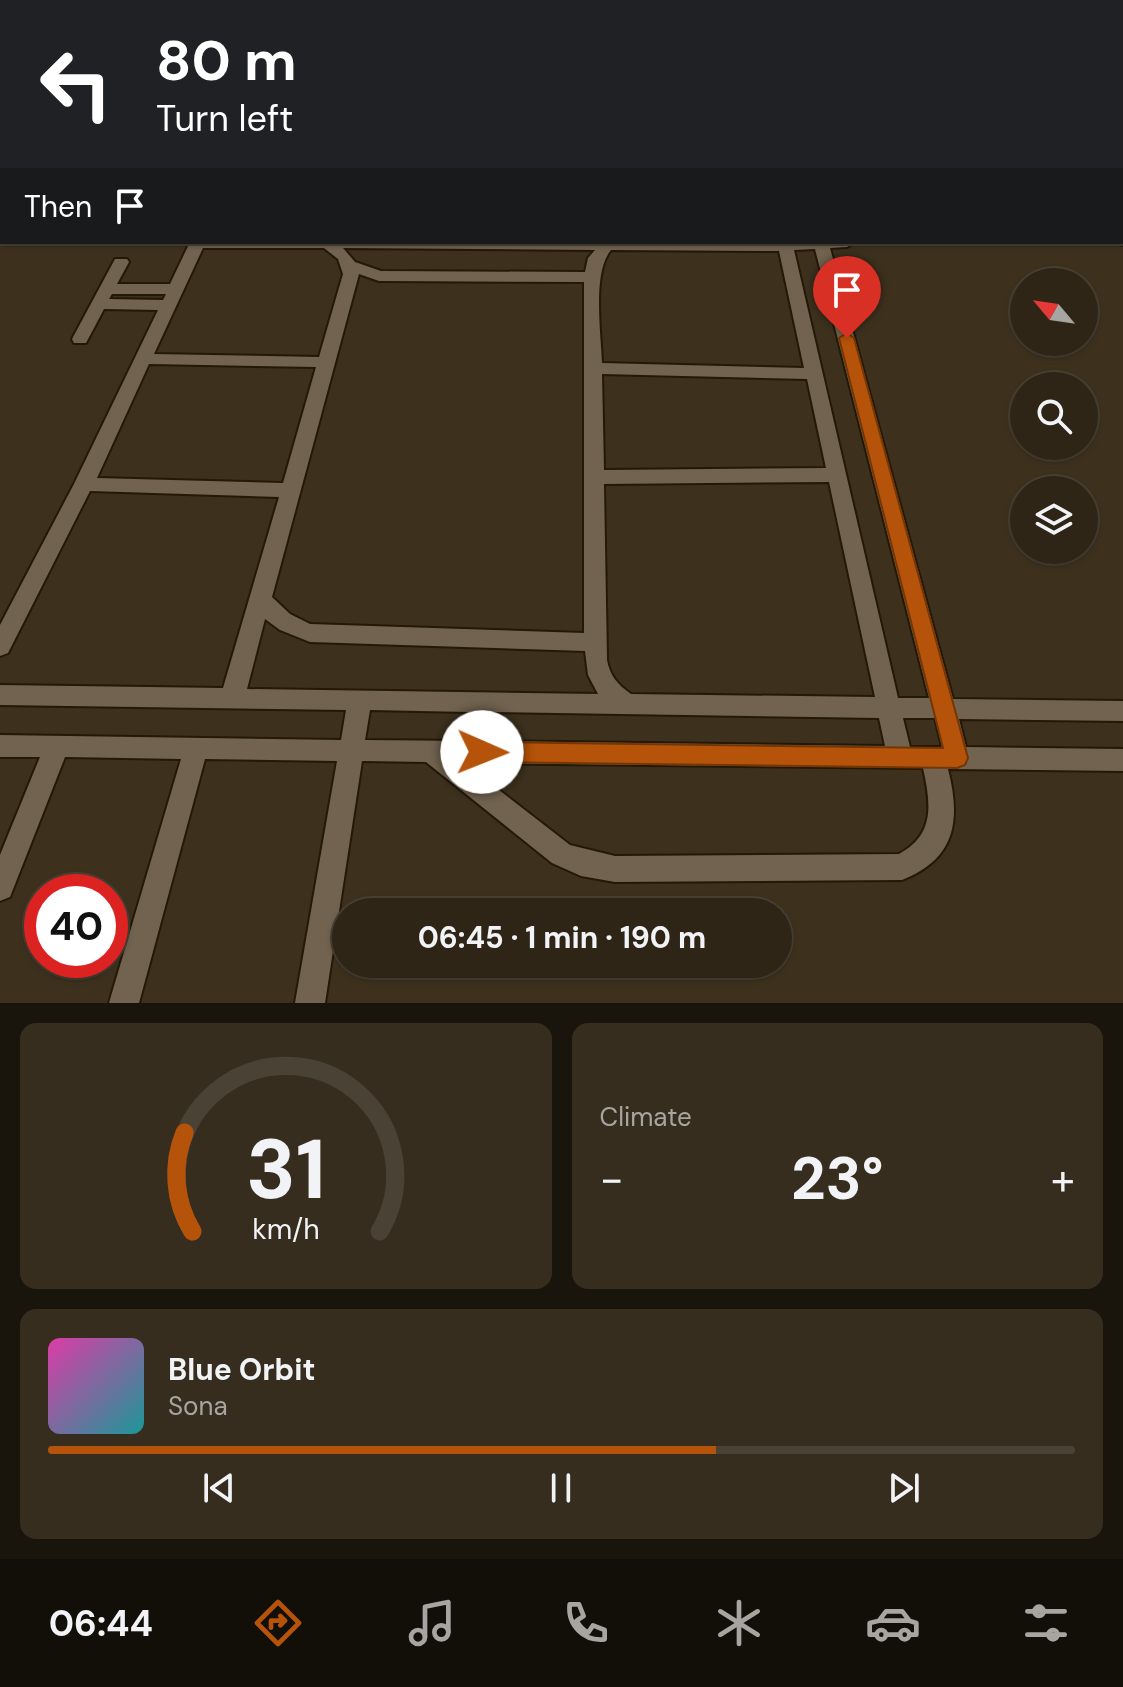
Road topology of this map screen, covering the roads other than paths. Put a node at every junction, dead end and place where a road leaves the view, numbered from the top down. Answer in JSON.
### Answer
{"nodes":[{"id":1,"x":197,"y":244,"type":"edge"},
{"id":2,"x":328,"y":244,"type":"edge"},
{"id":3,"x":566,"y":244,"type":"edge"},
{"id":4,"x":785,"y":244,"type":"edge"},
{"id":5,"x":822,"y":244,"type":"edge"},
{"id":6,"x":607,"y":245,"type":"junction"},
{"id":7,"x":121,"y":262,"type":"dead end"},
{"id":8,"x":350,"y":266,"type":"junction"},
{"id":9,"x":592,"y":277,"type":"junction"},
{"id":10,"x":102,"y":296,"type":"junction"},
{"id":11,"x":172,"y":297,"type":"junction"},
{"id":12,"x":80,"y":339,"type":"dead end"},
{"id":13,"x":142,"y":359,"type":"junction"},
{"id":14,"x":327,"y":362,"type":"junction"},
{"id":15,"x":593,"y":368,"type":"junction"},
{"id":16,"x":814,"y":374,"type":"junction"},
{"id":17,"x":836,"y":475,"type":"junction"},
{"id":18,"x":594,"y":477,"type":"junction"},
{"id":19,"x":84,"y":484,"type":"junction"},
{"id":20,"x":291,"y":490,"type":"junction"},
{"id":21,"x":261,"y":599,"type":"junction"},
{"id":22,"x":595,"y":642,"type":"junction"},
{"id":23,"x":0,"y":647,"type":"edge"},
{"id":24,"x":0,"y":695,"type":"edge"},
{"id":25,"x":232,"y":699,"type":"junction"},
{"id":26,"x":359,"y":702,"type":"junction"},
{"id":27,"x":480,"y":703,"type":"junction"},
{"id":28,"x":629,"y":705,"type":"junction"},
{"id":29,"x":890,"y":709,"type":"junction"},
{"id":30,"x":945,"y":709,"type":"junction"},
{"id":31,"x":1123,"y":711,"type":"edge"},
{"id":32,"x":0,"y":746,"type":"edge"},
{"id":33,"x":57,"y":746,"type":"junction"},
{"id":34,"x":196,"y":749,"type":"junction"},
{"id":35,"x":351,"y":750,"type":"junction"},
{"id":36,"x":482,"y":752,"type":"junction"},
{"id":37,"x":433,"y":753,"type":"junction"},
{"id":38,"x":900,"y":758,"type":"junction"},
{"id":39,"x":945,"y":758,"type":"junction"},
{"id":40,"x":1123,"y":760,"type":"edge"},
{"id":41,"x":0,"y":888,"type":"edge"},
{"id":42,"x":124,"y":1003,"type":"edge"},
{"id":43,"x":310,"y":1003,"type":"edge"}],
"edges":[{"from":1,"to":11,"type":"street"},
{"from":2,"to":8,"type":"street"},
{"from":3,"to":6,"type":"street"},
{"from":4,"to":5,"type":"street"},
{"from":4,"to":6,"type":"street"},
{"from":4,"to":16,"type":"street"},
{"from":5,"to":30,"type":"street"},
{"from":6,"to":9,"type":"street"},
{"from":7,"to":10,"type":"street"},
{"from":8,"to":9,"type":"street"},
{"from":8,"to":14,"type":"street"},
{"from":9,"to":15,"type":"street"},
{"from":10,"to":11,"type":"street"},
{"from":10,"to":12,"type":"street"},
{"from":11,"to":13,"type":"street"},
{"from":13,"to":14,"type":"street"},
{"from":13,"to":19,"type":"street"},
{"from":14,"to":20,"type":"street"},
{"from":15,"to":16,"type":"street"},
{"from":15,"to":18,"type":"street"},
{"from":16,"to":17,"type":"street"},
{"from":17,"to":18,"type":"street"},
{"from":17,"to":29,"type":"street"},
{"from":18,"to":22,"type":"street"},
{"from":19,"to":20,"type":"street"},
{"from":19,"to":23,"type":"street"},
{"from":20,"to":21,"type":"street"},
{"from":21,"to":22,"type":"street"},
{"from":21,"to":25,"type":"street"},
{"from":22,"to":28,"type":"street"},
{"from":24,"to":25,"type":"street"},
{"from":25,"to":26,"type":"street"},
{"from":26,"to":27,"type":"street"},
{"from":26,"to":35,"type":"street"},
{"from":27,"to":28,"type":"street"},
{"from":27,"to":36,"type":"street"},
{"from":28,"to":29,"type":"street"},
{"from":29,"to":30,"type":"street"},
{"from":29,"to":38,"type":"street"},
{"from":30,"to":31,"type":"street"},
{"from":30,"to":39,"type":"street"},
{"from":32,"to":33,"type":"street"},
{"from":33,"to":34,"type":"street"},
{"from":33,"to":41,"type":"street"},
{"from":34,"to":35,"type":"street"},
{"from":34,"to":42,"type":"street"},
{"from":35,"to":37,"type":"street"},
{"from":35,"to":43,"type":"street"},
{"from":36,"to":37,"type":"street"},
{"from":36,"to":38,"type":"street"},
{"from":37,"to":39,"type":"street"},
{"from":38,"to":39,"type":"street"},
{"from":39,"to":40,"type":"street"}]}
